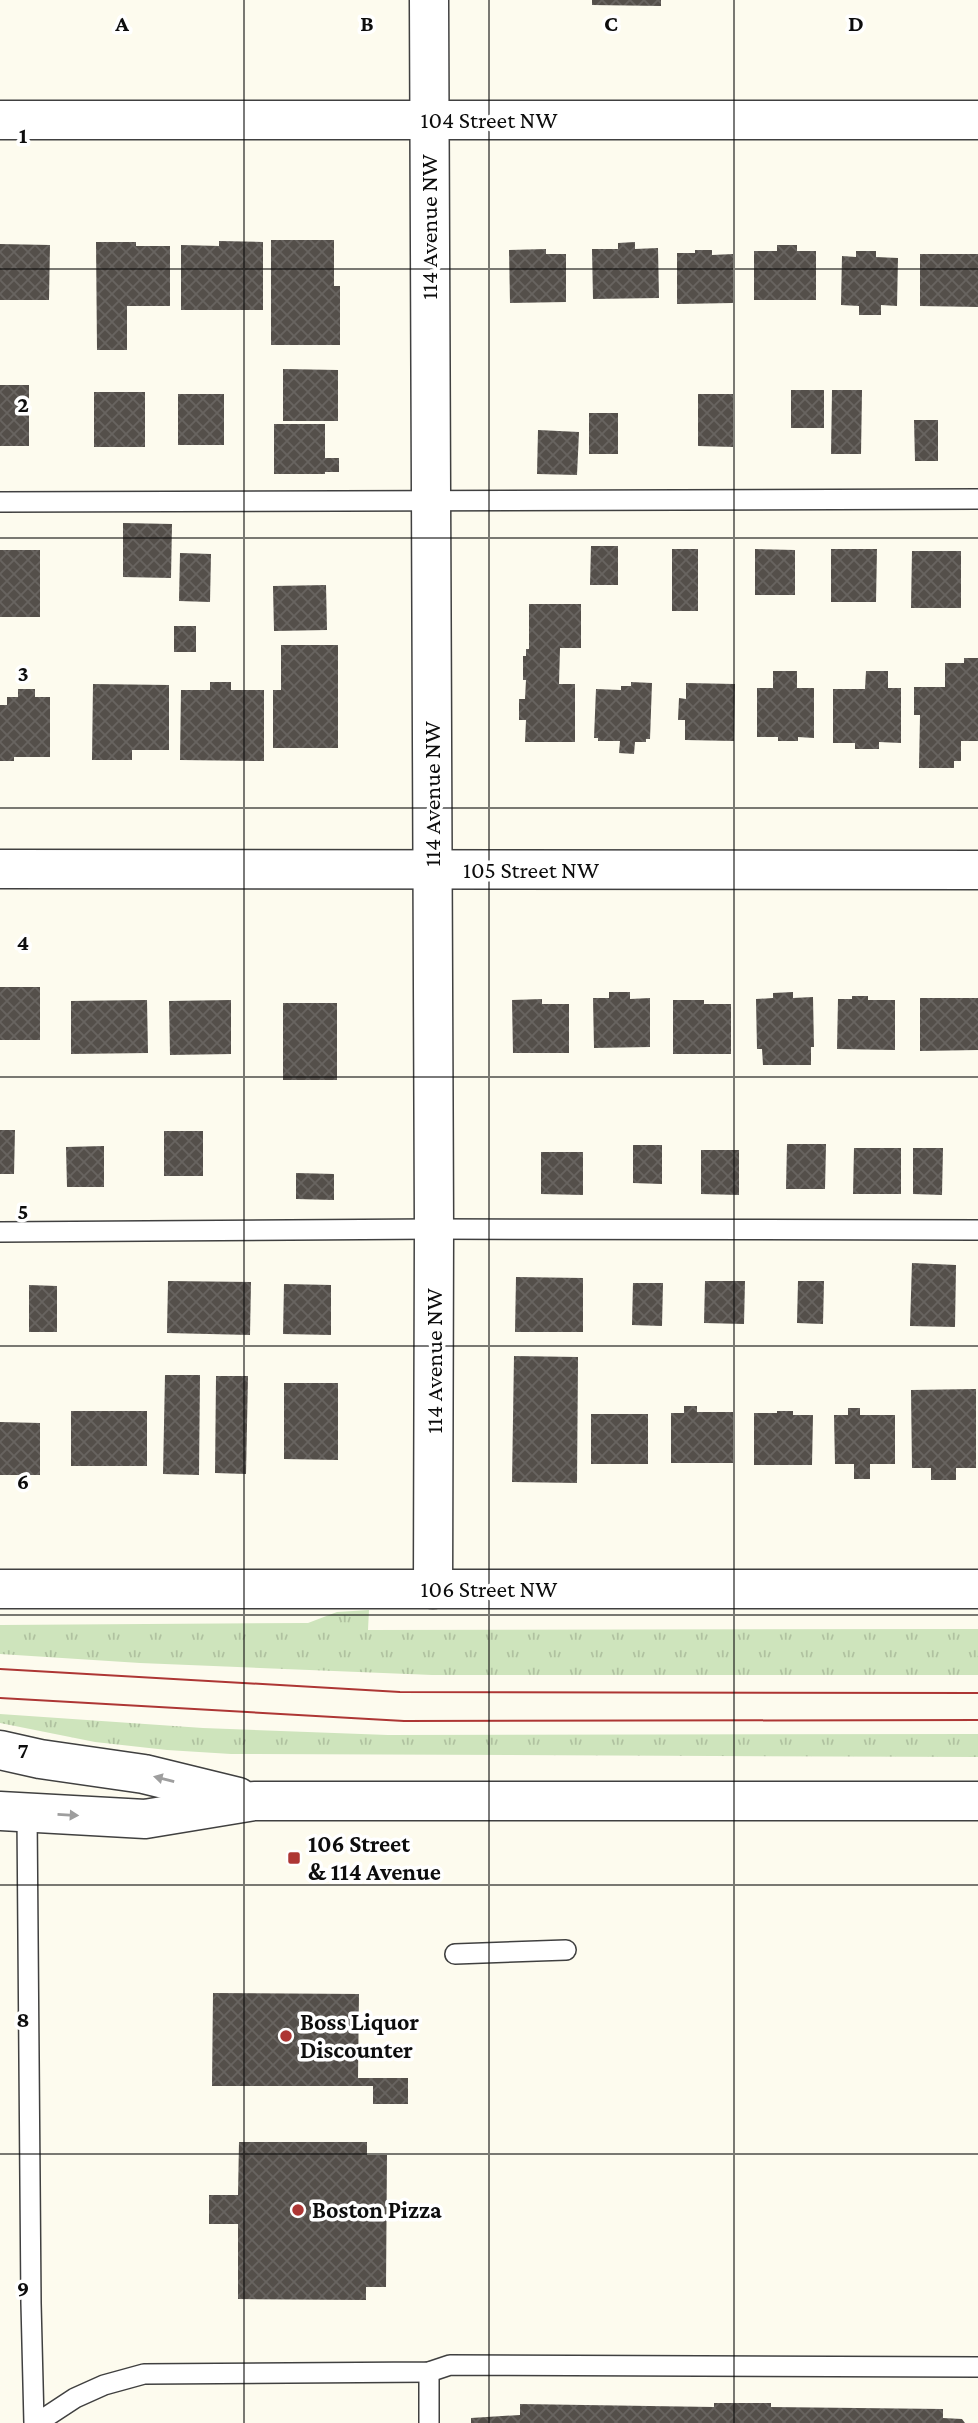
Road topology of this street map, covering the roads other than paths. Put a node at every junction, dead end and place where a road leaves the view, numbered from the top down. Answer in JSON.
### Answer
{"nodes":[{"id":1,"x":429,"y":0,"type":"edge"},
{"id":2,"x":429,"y":119,"type":"junction"},
{"id":3,"x":0,"y":120,"type":"edge"},
{"id":4,"x":978,"y":120,"type":"edge"},
{"id":5,"x":978,"y":499,"type":"edge"},
{"id":6,"x":432,"y":500,"type":"junction"},
{"id":7,"x":0,"y":502,"type":"edge"},
{"id":8,"x":0,"y":869,"type":"edge"},
{"id":9,"x":431,"y":870,"type":"junction"},
{"id":10,"x":978,"y":870,"type":"edge"},
{"id":11,"x":434,"y":1229,"type":"junction"},
{"id":12,"x":978,"y":1230,"type":"edge"},
{"id":13,"x":0,"y":1232,"type":"edge"},
{"id":14,"x":0,"y":1589,"type":"edge"},
{"id":15,"x":433,"y":1589,"type":"junction"},
{"id":16,"x":978,"y":1589,"type":"edge"},
{"id":17,"x":0,"y":1750,"type":"edge"},
{"id":18,"x":254,"y":1801,"type":"junction"},
{"id":19,"x":978,"y":1801,"type":"edge"},
{"id":20,"x":13,"y":1812,"type":"edge"},
{"id":21,"x":566,"y":1950,"type":"dead end"},
{"id":22,"x":455,"y":1954,"type":"dead end"},
{"id":23,"x":978,"y":2367,"type":"edge"},
{"id":24,"x":429,"y":2372,"type":"junction"},
{"id":25,"x":36,"y":2423,"type":"edge"},
{"id":26,"x":429,"y":2423,"type":"edge"}],
"edges":[{"from":1,"to":2,"type":"street","name":"114 Avenue NW"},
{"from":2,"to":3,"type":"street","name":"104 Street NW"},
{"from":2,"to":4,"type":"street","name":"104 Street NW"},
{"from":2,"to":6,"type":"street","name":"114 Avenue NW"},
{"from":5,"to":6,"type":"lane"},
{"from":6,"to":7,"type":"lane"},
{"from":6,"to":9,"type":"street","name":"114 Avenue NW"},
{"from":8,"to":9,"type":"street","name":"105 Street NW"},
{"from":9,"to":10,"type":"street","name":"105 Street NW"},
{"from":9,"to":11,"type":"street","name":"114 Avenue NW"},
{"from":11,"to":12,"type":"lane"},
{"from":11,"to":13,"type":"lane"},
{"from":11,"to":15,"type":"street","name":"114 Avenue NW"},
{"from":14,"to":15,"type":"street","name":"106 Street NW"},
{"from":15,"to":16,"type":"street","name":"106 Street NW"},
{"from":18,"to":17,"type":"street","one_way":true},
{"from":18,"to":19,"type":"street"},
{"from":20,"to":18,"type":"street","one_way":true},
{"from":20,"to":25,"type":"lane"},
{"from":21,"to":22,"type":"lane"},
{"from":23,"to":24,"type":"lane"},
{"from":24,"to":25,"type":"lane"},
{"from":24,"to":26,"type":"lane"}]}
